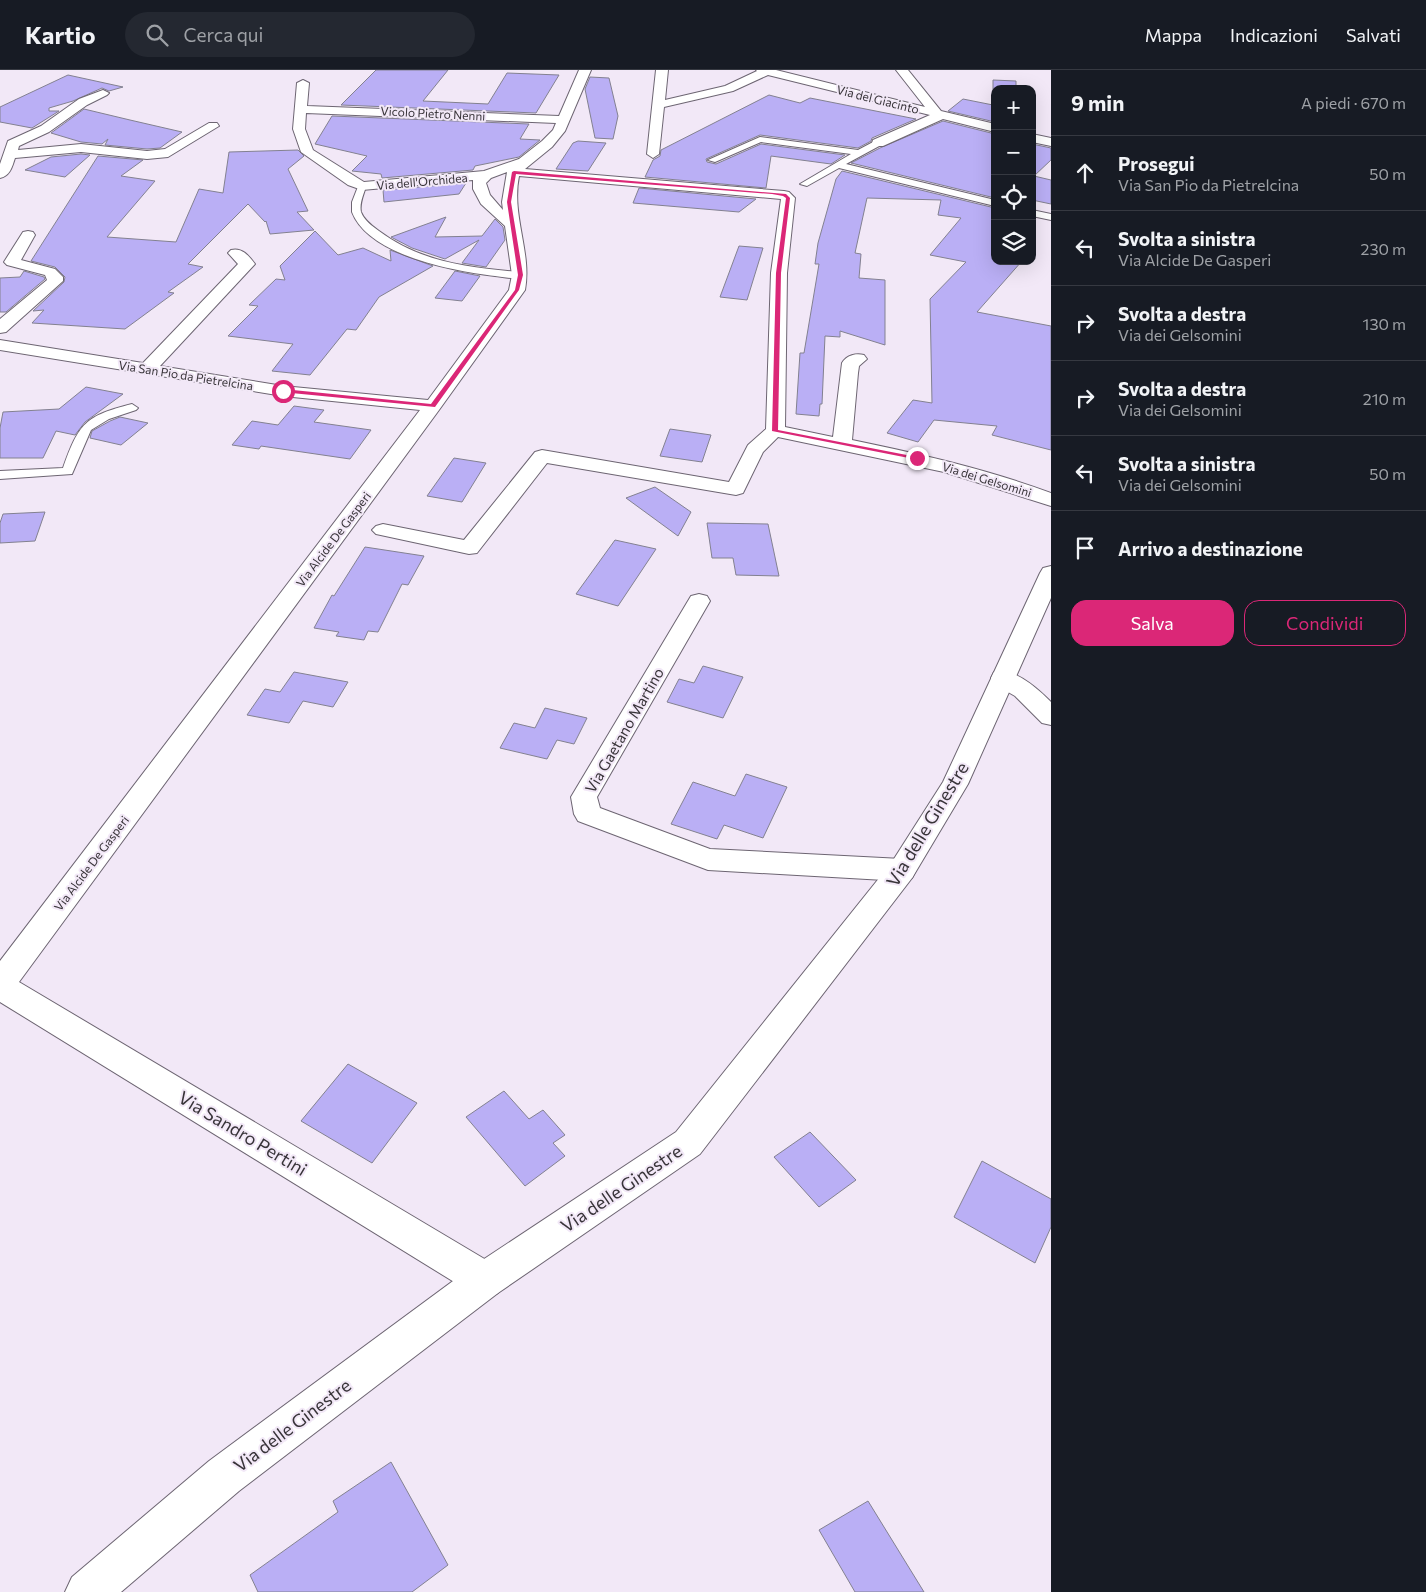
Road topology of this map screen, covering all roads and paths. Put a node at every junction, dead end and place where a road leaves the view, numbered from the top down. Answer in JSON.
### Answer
{"nodes":[{"id":1,"x":585,"y":70,"type":"edge"},
{"id":2,"x":662,"y":70,"type":"edge"},
{"id":3,"x":902,"y":70,"type":"edge"},
{"id":4,"x":764,"y":71,"type":"edge"},
{"id":5,"x":304,"y":83,"type":"dead end"},
{"id":6,"x":103,"y":93,"type":"dead end"},
{"id":7,"x":659,"y":105,"type":"junction"},
{"id":8,"x":301,"y":109,"type":"junction"},
{"id":9,"x":939,"y":114,"type":"junction"},
{"id":10,"x":565,"y":120,"type":"junction"},
{"id":11,"x":212,"y":126,"type":"dead end"},
{"id":12,"x":991,"y":127,"type":"edge"},
{"id":13,"x":1036,"y":139,"type":"edge"},
{"id":14,"x":1051,"y":142,"type":"edge"},
{"id":15,"x":878,"y":143,"type":"joint"},
{"id":16,"x":7,"y":147,"type":"edge"},
{"id":17,"x":51,"y":150,"type":"junction"},
{"id":18,"x":859,"y":153,"type":"junction"},
{"id":19,"x":653,"y":154,"type":"dead end"},
{"id":20,"x":712,"y":160,"type":"dead end"},
{"id":21,"x":101,"y":164,"type":"dead end"},
{"id":22,"x":838,"y":165,"type":"junction"},
{"id":23,"x":0,"y":174,"type":"edge"},
{"id":24,"x":516,"y":174,"type":"junction"},
{"id":25,"x":483,"y":181,"type":"junction"},
{"id":26,"x":804,"y":184,"type":"joint"},
{"id":27,"x":362,"y":186,"type":"junction"},
{"id":28,"x":784,"y":195,"type":"junction"},
{"id":29,"x":991,"y":203,"type":"edge"},
{"id":30,"x":1036,"y":214,"type":"edge"},
{"id":31,"x":1051,"y":217,"type":"edge"},
{"id":32,"x":512,"y":224,"type":"junction"},
{"id":33,"x":28,"y":235,"type":"dead end"},
{"id":34,"x":236,"y":253,"type":"dead end"},
{"id":35,"x":520,"y":275,"type":"junction"},
{"id":36,"x":0,"y":328,"type":"edge"},
{"id":37,"x":0,"y":345,"type":"edge"},
{"id":38,"x":858,"y":358,"type":"dead end"},
{"id":39,"x":146,"y":370,"type":"junction"},
{"id":40,"x":433,"y":406,"type":"junction"},
{"id":41,"x":132,"y":408,"type":"dead end"},
{"id":42,"x":775,"y":431,"type":"junction"},
{"id":43,"x":842,"y":445,"type":"junction"},
{"id":44,"x":0,"y":475,"type":"edge"},
{"id":45,"x":1051,"y":500,"type":"edge"},
{"id":46,"x":383,"y":530,"type":"dead end"},
{"id":47,"x":1051,"y":573,"type":"edge"},
{"id":48,"x":698,"y":601,"type":"dead end"},
{"id":49,"x":1003,"y":678,"type":"junction"},
{"id":50,"x":1051,"y":717,"type":"edge"},
{"id":51,"x":902,"y":870,"type":"junction"},
{"id":52,"x":0,"y":985,"type":"edge"},
{"id":53,"x":485,"y":1280,"type":"junction"},
{"id":54,"x":87,"y":1592,"type":"edge"}],
"edges":[{"from":1,"to":10,"type":"street"},
{"from":2,"to":7,"type":"street"},
{"from":3,"to":9,"type":"street"},
{"from":4,"to":7,"type":"street"},
{"from":4,"to":9,"type":"street","name":"Via del Giacinto"},
{"from":5,"to":8,"type":"street","name":"Via dell'Orchidea"},
{"from":6,"to":16,"type":"street"},
{"from":7,"to":19,"type":"street"},
{"from":8,"to":10,"type":"street","name":"Vicolo Pietro Nenni"},
{"from":8,"to":27,"type":"street","name":"Via dell'Orchidea"},
{"from":9,"to":12,"type":"street","name":"Via del Giacinto"},
{"from":9,"to":15,"type":"street"},
{"from":10,"to":24,"type":"street"},
{"from":11,"to":17,"type":"street"},
{"from":13,"to":14,"type":"street"},
{"from":15,"to":18,"type":"lane"},
{"from":16,"to":17,"type":"street"},
{"from":16,"to":23,"type":"street"},
{"from":17,"to":21,"type":"street"},
{"from":18,"to":20,"type":"lane"},
{"from":18,"to":22,"type":"lane"},
{"from":22,"to":26,"type":"lane"},
{"from":22,"to":29,"type":"lane"},
{"from":24,"to":25,"type":"street","name":"Via dell'Orchidea"},
{"from":24,"to":25,"type":"street","name":"Via dell'Orchidea"},
{"from":24,"to":28,"type":"street"},
{"from":24,"to":32,"type":"street","name":"Via Alcide De Gasperi"},
{"from":25,"to":27,"type":"street","name":"Via dell'Orchidea"},
{"from":25,"to":32,"type":"street"},
{"from":26,"to":28,"type":"street"},
{"from":27,"to":35,"type":"lane"},
{"from":28,"to":42,"type":"street"},
{"from":30,"to":31,"type":"lane"},
{"from":32,"to":35,"type":"street","name":"Via Alcide De Gasperi"},
{"from":33,"to":36,"type":"street"},
{"from":34,"to":39,"type":"street"},
{"from":35,"to":40,"type":"street","name":"Via Alcide De Gasperi"},
{"from":37,"to":39,"type":"street","name":"Via San Pio da Pietrelcina"},
{"from":38,"to":43,"type":"street"},
{"from":39,"to":40,"type":"street","name":"Via San Pio da Pietrelcina"},
{"from":40,"to":52,"type":"street","name":"Via Alcide De Gasperi"},
{"from":41,"to":44,"type":"lane"},
{"from":42,"to":43,"type":"street","name":"Via dei Gelsomini"},
{"from":42,"to":46,"type":"street"},
{"from":43,"to":45,"type":"street","name":"Via dei Gelsomini"},
{"from":47,"to":49,"type":"street","name":"Via delle Ginestre"},
{"from":48,"to":51,"type":"street","name":"Via Gaetano Martino"},
{"from":49,"to":50,"type":"street"},
{"from":49,"to":51,"type":"street","name":"Via delle Ginestre"},
{"from":51,"to":53,"type":"street","name":"Via delle Ginestre"},
{"from":52,"to":53,"type":"street","name":"Via Sandro Pertini"},
{"from":53,"to":54,"type":"street","name":"Via delle Ginestre"}]}
